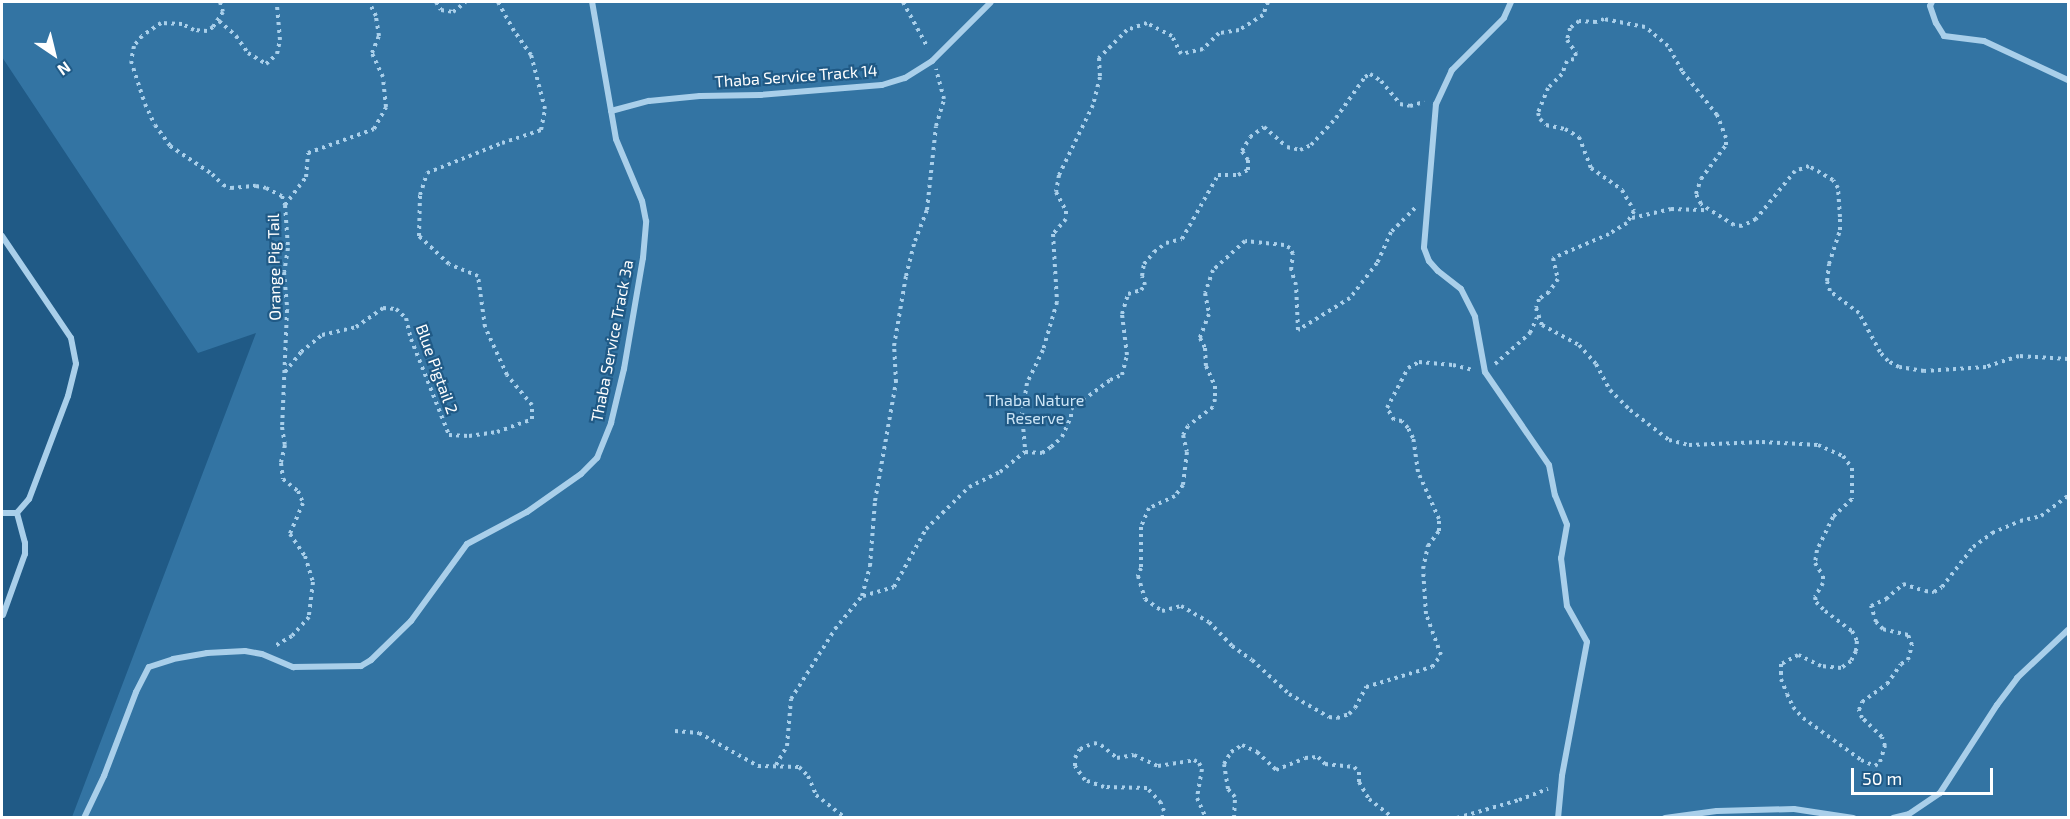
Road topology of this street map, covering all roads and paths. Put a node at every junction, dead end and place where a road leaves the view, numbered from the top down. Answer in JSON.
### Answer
{"nodes":[{"id":1,"x":220,"y":2,"type":"edge"},
{"id":2,"x":277,"y":2,"type":"edge"},
{"id":3,"x":369,"y":2,"type":"edge"},
{"id":4,"x":436,"y":2,"type":"edge"},
{"id":5,"x":466,"y":2,"type":"edge"},
{"id":6,"x":498,"y":2,"type":"edge"},
{"id":7,"x":592,"y":2,"type":"edge"},
{"id":8,"x":903,"y":2,"type":"edge"},
{"id":9,"x":991,"y":2,"type":"edge"},
{"id":10,"x":1268,"y":2,"type":"edge"},
{"id":11,"x":1511,"y":2,"type":"edge"},
{"id":12,"x":1932,"y":2,"type":"edge"},
{"id":13,"x":219,"y":21,"type":"junction"},
{"id":14,"x":932,"y":61,"type":"junction"},
{"id":15,"x":2068,"y":80,"type":"edge"},
{"id":16,"x":1436,"y":104,"type":"junction"},
{"id":17,"x":611,"y":111,"type":"junction"},
{"id":18,"x":1427,"y":194,"type":"junction"},
{"id":19,"x":285,"y":206,"type":"junction"},
{"id":20,"x":1709,"y":209,"type":"junction"},
{"id":21,"x":1632,"y":218,"type":"junction"},
{"id":22,"x":2,"y":236,"type":"edge"},
{"id":23,"x":1537,"y":317,"type":"junction"},
{"id":24,"x":2068,"y":359,"type":"edge"},
{"id":25,"x":285,"y":372,"type":"junction"},
{"id":26,"x":1485,"y":372,"type":"junction"},
{"id":27,"x":1024,"y":452,"type":"junction"},
{"id":28,"x":2068,"y":496,"type":"edge"},
{"id":29,"x":2,"y":513,"type":"edge"},
{"id":30,"x":17,"y":513,"type":"junction"},
{"id":31,"x":862,"y":597,"type":"junction"},
{"id":32,"x":3,"y":615,"type":"dead end"},
{"id":33,"x":2068,"y":630,"type":"edge"},
{"id":34,"x":262,"y":654,"type":"junction"},
{"id":35,"x":675,"y":731,"type":"dead end"},
{"id":36,"x":777,"y":765,"type":"junction"},
{"id":37,"x":1562,"y":776,"type":"junction"},
{"id":38,"x":84,"y":818,"type":"edge"},
{"id":39,"x":845,"y":818,"type":"edge"},
{"id":40,"x":1161,"y":818,"type":"edge"},
{"id":41,"x":1206,"y":818,"type":"edge"},
{"id":42,"x":1233,"y":818,"type":"edge"},
{"id":43,"x":1393,"y":818,"type":"edge"},
{"id":44,"x":1457,"y":818,"type":"edge"},
{"id":45,"x":1558,"y":818,"type":"edge"},
{"id":46,"x":1665,"y":818,"type":"edge"},
{"id":47,"x":1852,"y":818,"type":"edge"},
{"id":48,"x":1893,"y":818,"type":"edge"}],
"edges":[{"from":1,"to":13,"type":"path"},
{"from":2,"to":13,"type":"path"},
{"from":3,"to":19,"type":"path"},
{"from":4,"to":5,"type":"path"},
{"from":6,"to":25,"type":"path","name":"Blue Pigtail 2"},
{"from":7,"to":17,"type":"street","name":"Thaba Service Track 3a"},
{"from":8,"to":14,"type":"path"},
{"from":9,"to":14,"type":"street","name":"Thaba Service Track 14"},
{"from":10,"to":27,"type":"path"},
{"from":11,"to":16,"type":"street"},
{"from":12,"to":15,"type":"street"},
{"from":13,"to":19,"type":"path","name":"Orange Pig Tail"},
{"from":14,"to":17,"type":"street","name":"Thaba Service Track 14"},
{"from":14,"to":31,"type":"path"},
{"from":16,"to":18,"type":"street"},
{"from":16,"to":27,"type":"path"},
{"from":17,"to":34,"type":"street","name":"Thaba Service Track 3a"},
{"from":18,"to":26,"type":"street"},
{"from":18,"to":26,"type":"path"},
{"from":19,"to":25,"type":"path","name":"Orange Pig Tail"},
{"from":20,"to":21,"type":"path"},
{"from":20,"to":21,"type":"path"},
{"from":20,"to":24,"type":"path"},
{"from":21,"to":23,"type":"path"},
{"from":22,"to":30,"type":"street"},
{"from":23,"to":26,"type":"path"},
{"from":23,"to":28,"type":"path"},
{"from":25,"to":34,"type":"path","name":"Orange Pig Tail"},
{"from":26,"to":37,"type":"street"},
{"from":27,"to":31,"type":"path"},
{"from":29,"to":30,"type":"street"},
{"from":30,"to":32,"type":"street"},
{"from":31,"to":36,"type":"path"},
{"from":33,"to":48,"type":"street"},
{"from":34,"to":38,"type":"street","name":"Thaba Service Track 3a"},
{"from":35,"to":36,"type":"path"},
{"from":36,"to":39,"type":"path"},
{"from":37,"to":44,"type":"path"},
{"from":37,"to":45,"type":"street"},
{"from":40,"to":41,"type":"path"},
{"from":42,"to":43,"type":"path"},
{"from":46,"to":47,"type":"street"}]}
